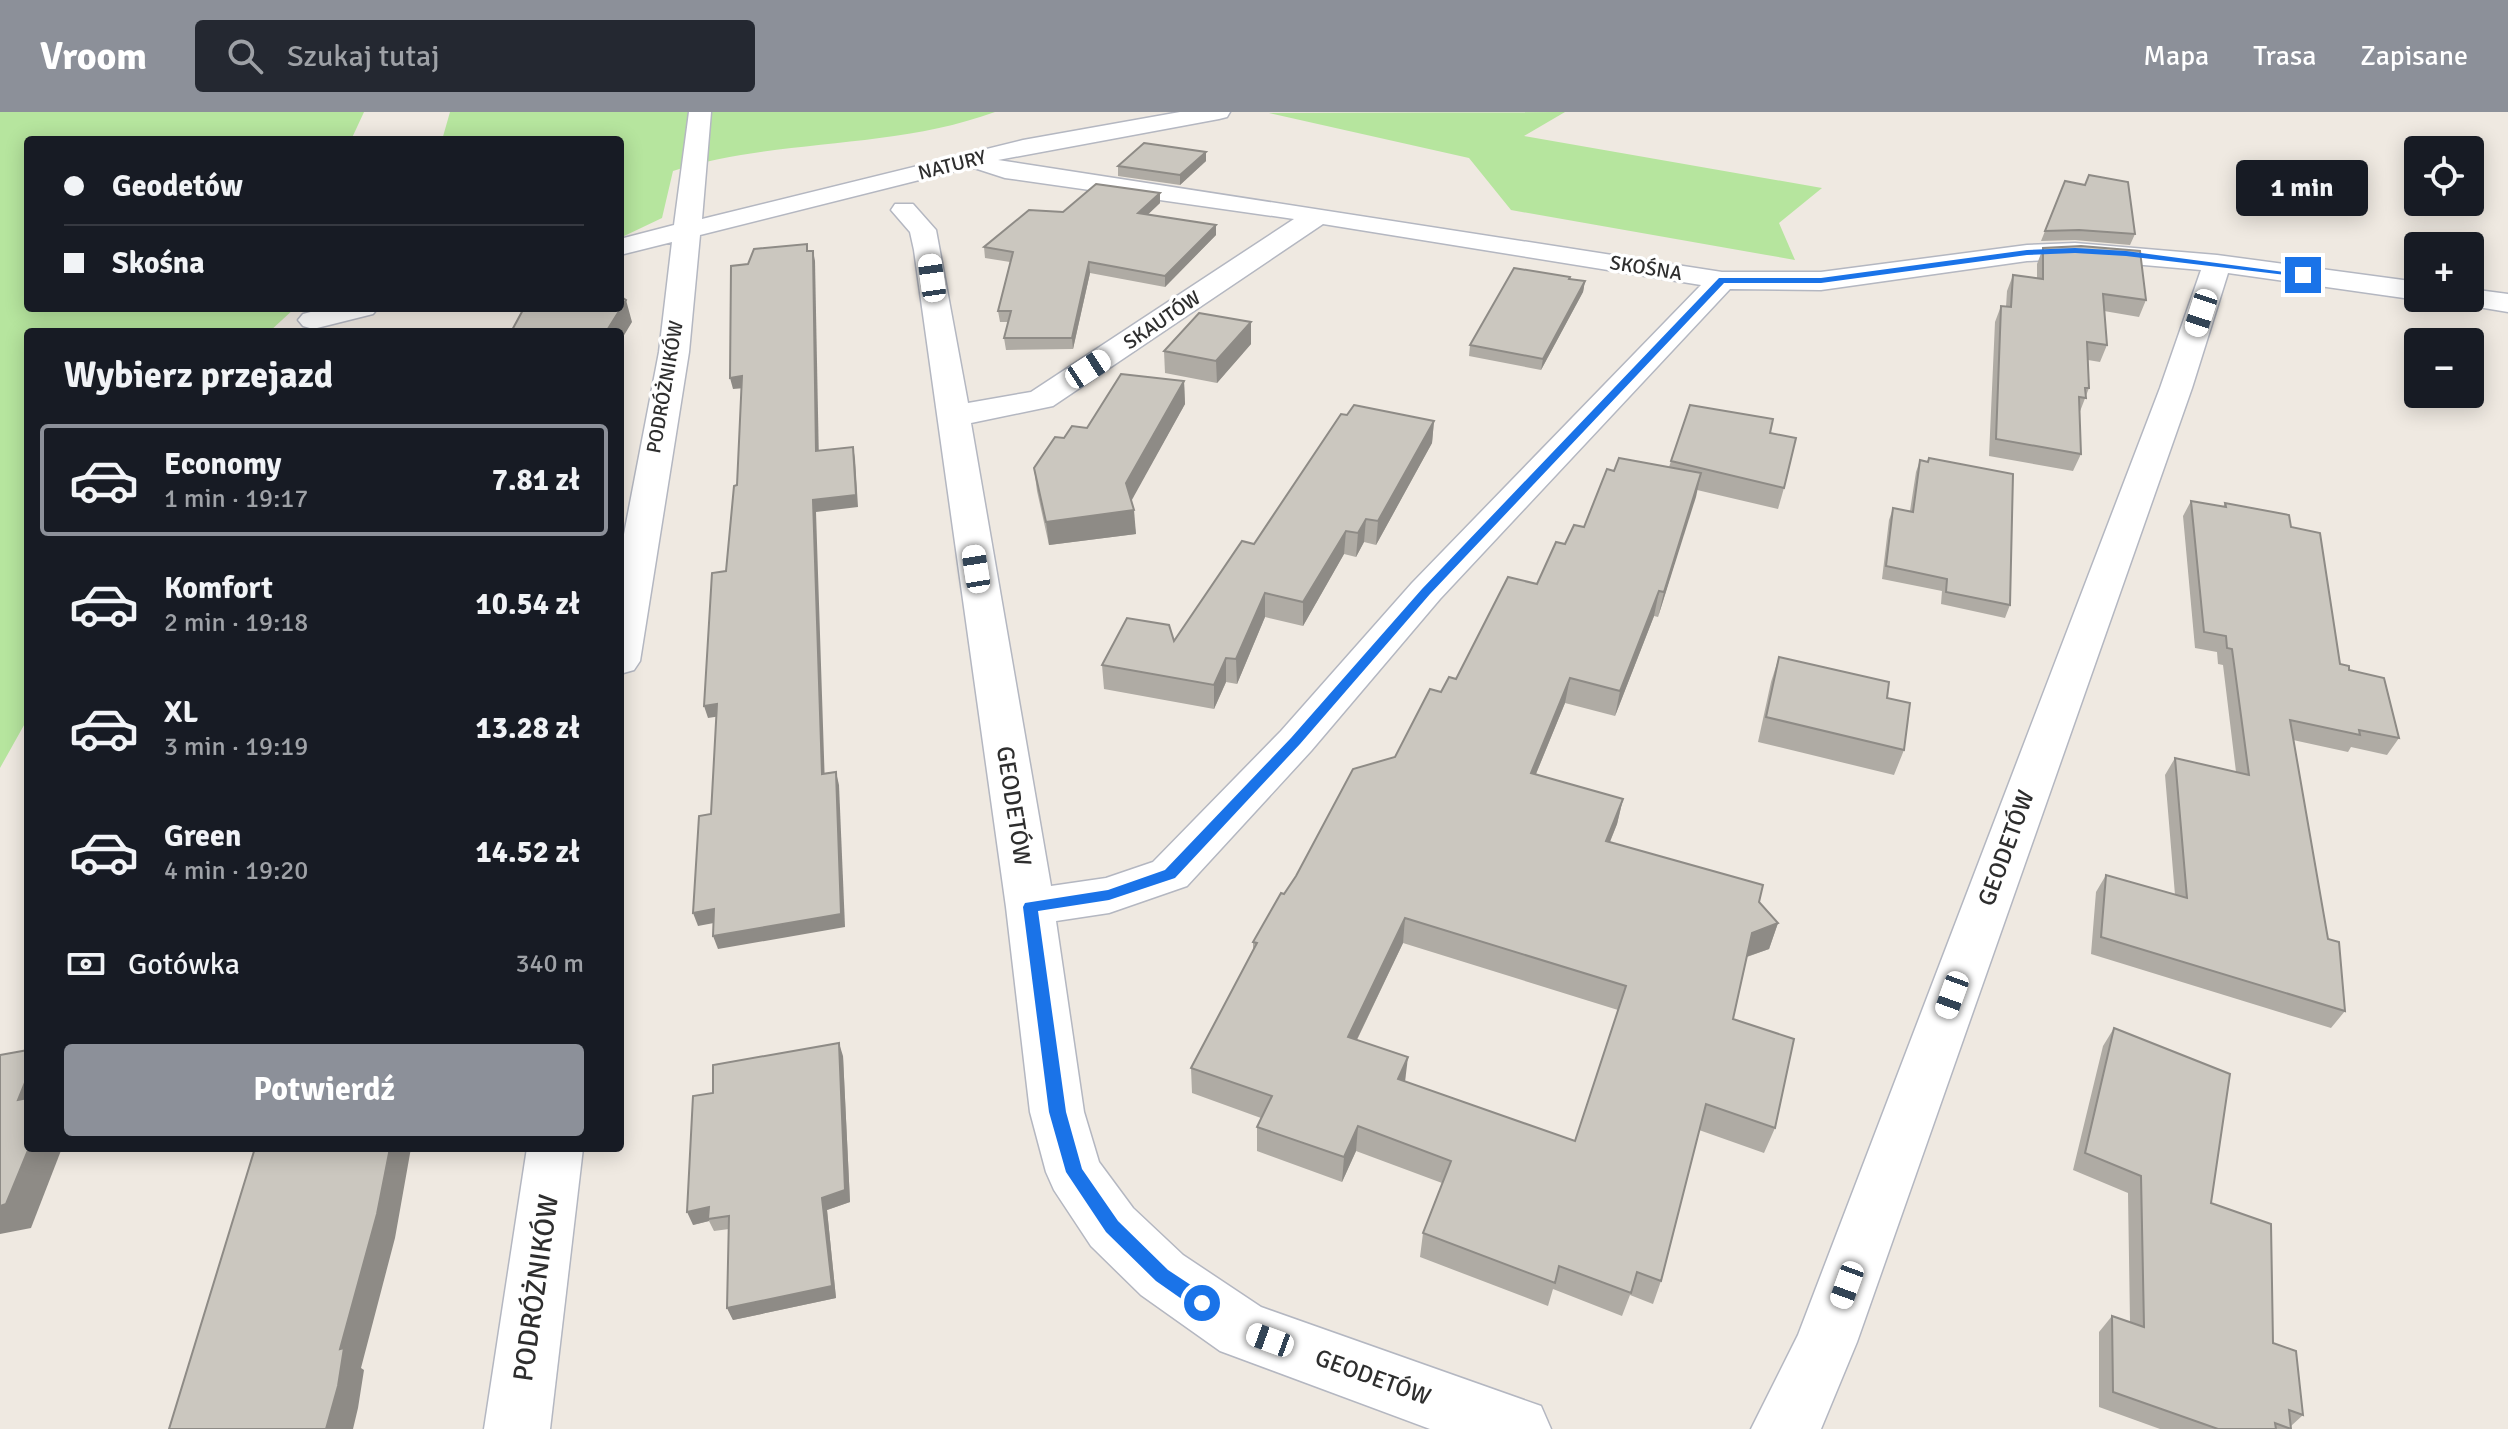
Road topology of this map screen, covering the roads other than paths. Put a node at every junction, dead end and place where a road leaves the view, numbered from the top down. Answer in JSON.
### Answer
{"nodes":[{"id":1,"x":700,"y":112,"type":"edge"},
{"id":2,"x":1219,"y":112,"type":"edge"},
{"id":3,"x":973,"y":160,"type":"junction"},
{"id":4,"x":904,"y":210,"type":"dead end"},
{"id":5,"x":1318,"y":215,"type":"junction"},
{"id":6,"x":687,"y":230,"type":"junction"},
{"id":7,"x":624,"y":246,"type":"edge"},
{"id":8,"x":2217,"y":263,"type":"junction"},
{"id":9,"x":1722,"y":280,"type":"junction"},
{"id":10,"x":2404,"y":289,"type":"edge"},
{"id":11,"x":2484,"y":300,"type":"edge"},
{"id":12,"x":2508,"y":303,"type":"edge"},
{"id":13,"x":346,"y":312,"type":"edge"},
{"id":14,"x":313,"y":320,"type":"dead end"},
{"id":15,"x":952,"y":415,"type":"junction"},
{"id":16,"x":624,"y":637,"type":"edge"},
{"id":17,"x":1030,"y":907,"type":"junction"},
{"id":18,"x":554,"y":1152,"type":"edge"},
{"id":19,"x":517,"y":1429,"type":"edge"},
{"id":20,"x":1518,"y":1429,"type":"edge"},
{"id":21,"x":1784,"y":1429,"type":"edge"}],
"edges":[{"from":1,"to":6,"type":"street","name":"PODRÓŻNIKÓW"},
{"from":2,"to":3,"type":"street","name":"NATURY"},
{"from":3,"to":5,"type":"street","name":"SKOŚNA"},
{"from":3,"to":6,"type":"street","name":"NATURY"},
{"from":4,"to":15,"type":"street","name":"GEODETÓW"},
{"from":5,"to":9,"type":"street","name":"SKOŚNA"},
{"from":5,"to":15,"type":"street","name":"SKAUTÓW"},
{"from":6,"to":7,"type":"street","name":"NATURY"},
{"from":6,"to":16,"type":"street","name":"PODRÓŻNIKÓW"},
{"from":8,"to":9,"type":"street","name":"SKOŚNA"},
{"from":8,"to":10,"type":"street","name":"SKOŚNA"},
{"from":8,"to":21,"type":"street","name":"GEODETÓW"},
{"from":9,"to":17,"type":"street"},
{"from":11,"to":12,"type":"street"},
{"from":13,"to":14,"type":"street"},
{"from":15,"to":17,"type":"street","name":"GEODETÓW"},
{"from":17,"to":20,"type":"street","name":"GEODETÓW"},
{"from":18,"to":19,"type":"street","name":"PODRÓŻNIKÓW"}]}
